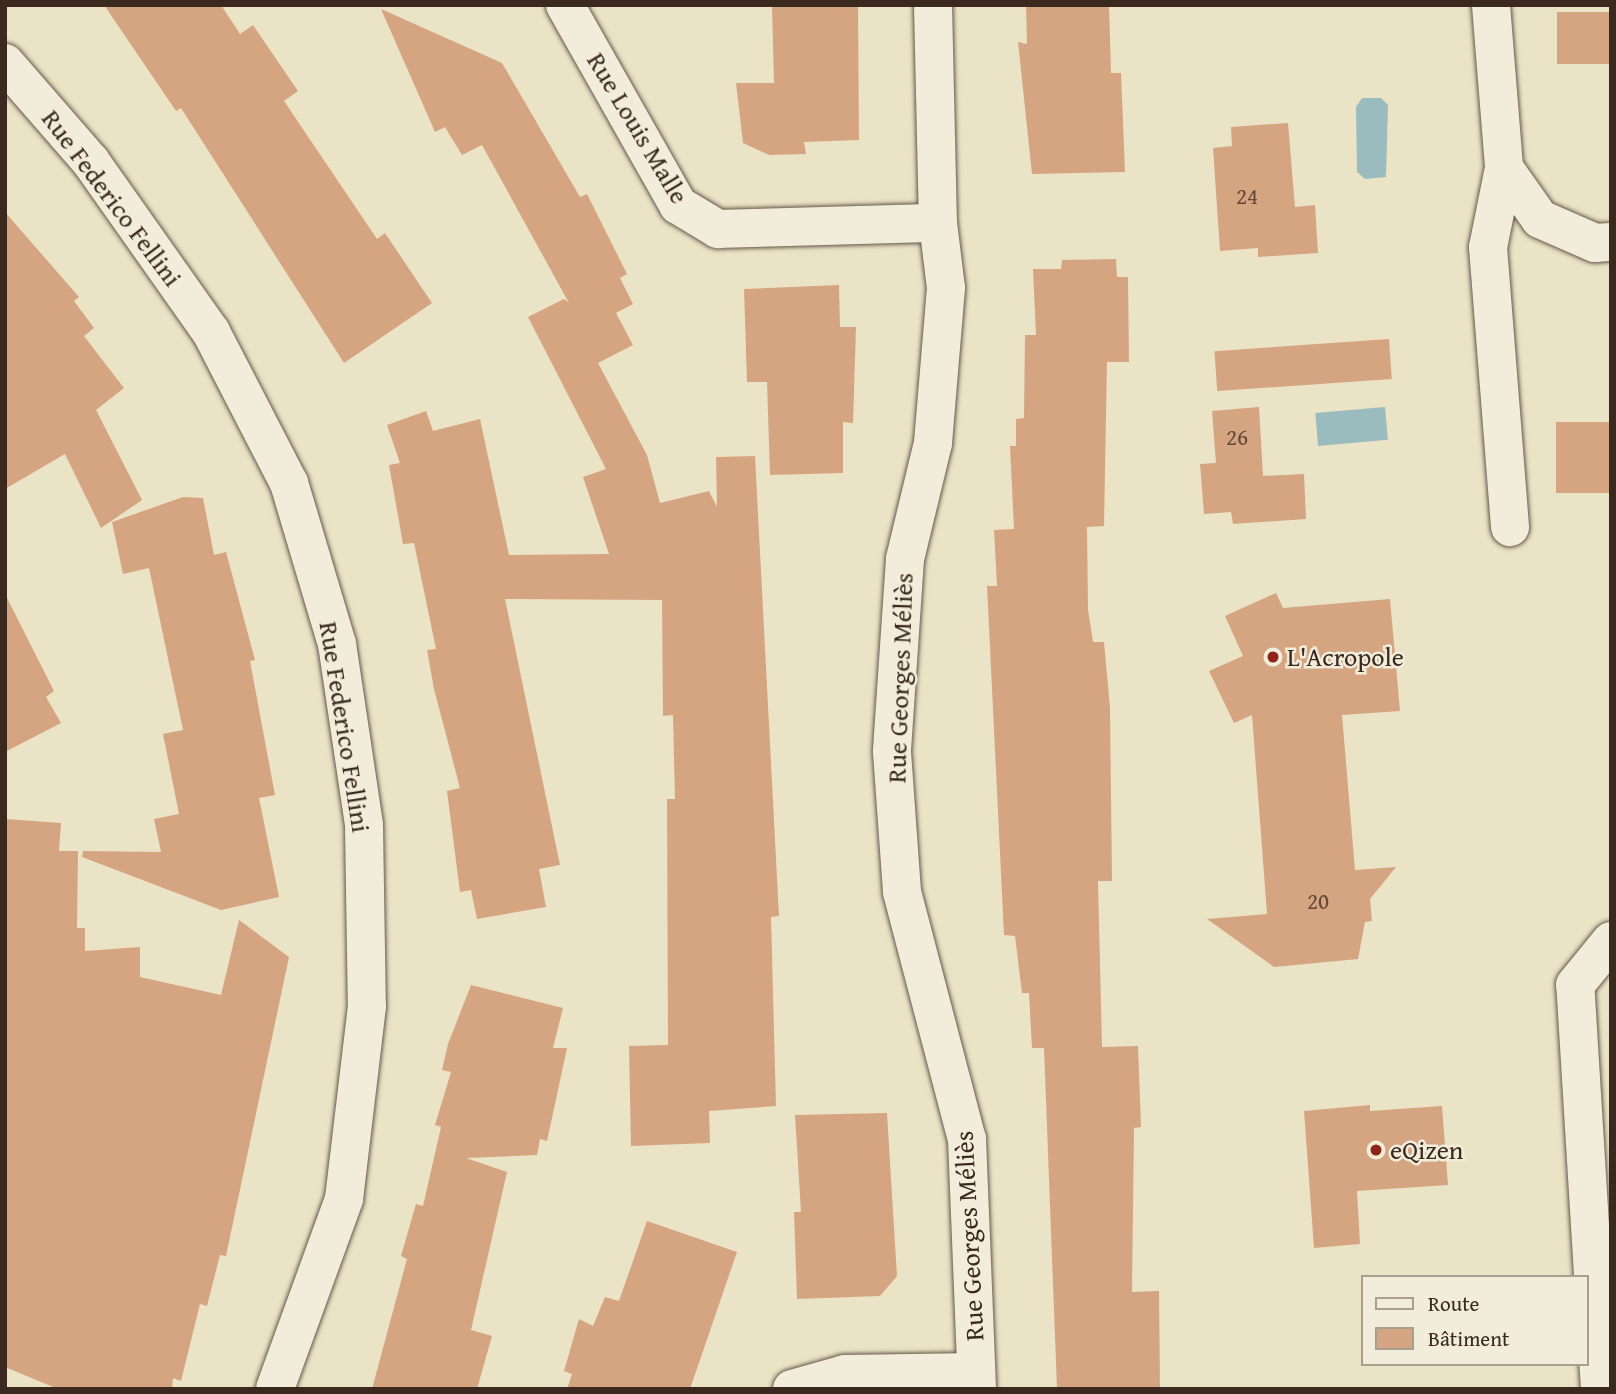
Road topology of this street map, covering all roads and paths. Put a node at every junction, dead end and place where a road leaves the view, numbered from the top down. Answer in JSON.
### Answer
{"nodes":[{"id":1,"x":565,"y":5,"type":"edge"},
{"id":2,"x":933,"y":5,"type":"edge"},
{"id":3,"x":1491,"y":5,"type":"edge"},
{"id":4,"x":5,"y":63,"type":"edge"},
{"id":5,"x":1504,"y":168,"type":"junction"},
{"id":6,"x":938,"y":223,"type":"junction"},
{"id":7,"x":1611,"y":242,"type":"edge"},
{"id":8,"x":1510,"y":527,"type":"dead end"},
{"id":9,"x":1611,"y":941,"type":"edge"},
{"id":10,"x":976,"y":1380,"type":"edge"},
{"id":11,"x":275,"y":1389,"type":"edge"},
{"id":12,"x":792,"y":1389,"type":"edge"},
{"id":13,"x":1600,"y":1389,"type":"edge"}],
"edges":[{"from":1,"to":6,"type":"street","name":"Rue Louis Malle"},
{"from":2,"to":6,"type":"street","name":"Rue Georges Méliès"},
{"from":3,"to":5,"type":"street"},
{"from":4,"to":11,"type":"street","name":"Rue Federico Fellini"},
{"from":5,"to":7,"type":"street"},
{"from":5,"to":8,"type":"street"},
{"from":6,"to":10,"type":"street","name":"Rue Georges Méliès"},
{"from":9,"to":13,"type":"street"},
{"from":10,"to":12,"type":"street"}]}
